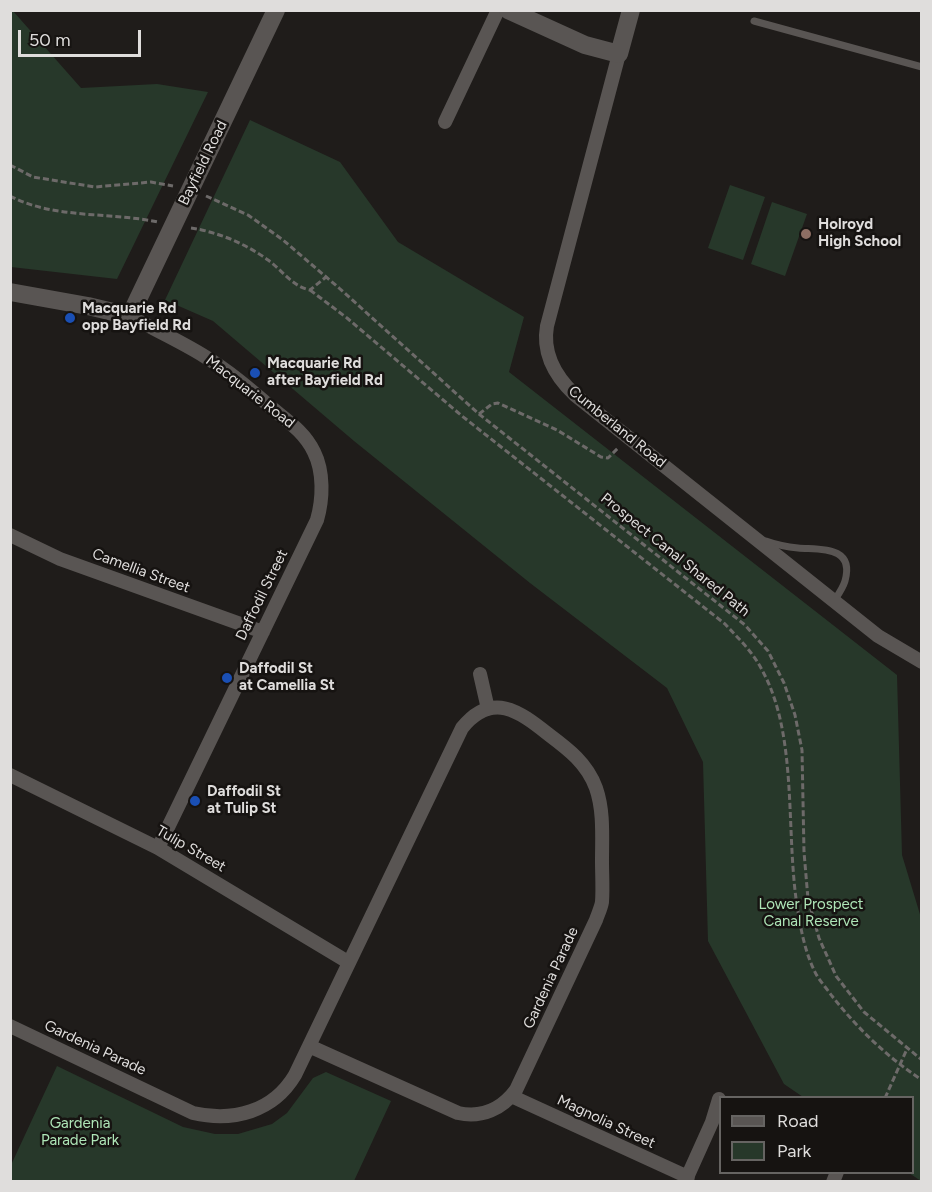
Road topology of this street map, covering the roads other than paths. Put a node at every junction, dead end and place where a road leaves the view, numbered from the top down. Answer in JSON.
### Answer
{"nodes":[{"id":1,"x":276,"y":10,"type":"edge"},
{"id":2,"x":498,"y":10,"type":"edge"},
{"id":3,"x":508,"y":10,"type":"edge"},
{"id":4,"x":631,"y":10,"type":"edge"},
{"id":5,"x":754,"y":21,"type":"dead end"},
{"id":6,"x":619,"y":54,"type":"junction"},
{"id":7,"x":921,"y":67,"type":"edge"},
{"id":8,"x":445,"y":122,"type":"dead end"},
{"id":9,"x":10,"y":292,"type":"edge"},
{"id":10,"x":130,"y":316,"type":"junction"},
{"id":11,"x":312,"y":447,"type":"joint"},
{"id":12,"x":750,"y":534,"type":"junction"},
{"id":13,"x":10,"y":535,"type":"edge"},
{"id":14,"x":834,"y":601,"type":"junction"},
{"id":15,"x":263,"y":632,"type":"junction"},
{"id":16,"x":921,"y":662,"type":"edge"},
{"id":17,"x":480,"y":675,"type":"dead end"},
{"id":18,"x":488,"y":709,"type":"junction"},
{"id":19,"x":10,"y":775,"type":"edge"},
{"id":20,"x":158,"y":848,"type":"junction"},
{"id":21,"x":348,"y":962,"type":"junction"},
{"id":22,"x":10,"y":1026,"type":"edge"},
{"id":23,"x":309,"y":1046,"type":"junction"},
{"id":24,"x":511,"y":1096,"type":"junction"},
{"id":25,"x":719,"y":1099,"type":"edge"},
{"id":26,"x":687,"y":1179,"type":"edge"}],
"edges":[{"from":1,"to":10,"type":"street","name":"Bayfield Road"},
{"from":2,"to":8,"type":"street"},
{"from":3,"to":6,"type":"street"},
{"from":4,"to":6,"type":"street","name":"Cumberland Road"},
{"from":5,"to":7,"type":"lane"},
{"from":6,"to":12,"type":"street","name":"Cumberland Road"},
{"from":9,"to":10,"type":"street","name":"Macquarie Road"},
{"from":10,"to":11,"type":"street","name":"Macquarie Road"},
{"from":11,"to":15,"type":"street","name":"Daffodil Street"},
{"from":12,"to":14,"type":"street","name":"Cumberland Road"},
{"from":12,"to":14,"type":"lane"},
{"from":13,"to":15,"type":"street","name":"Camellia Street"},
{"from":14,"to":16,"type":"street","name":"Cumberland Road"},
{"from":15,"to":20,"type":"street","name":"Daffodil Street"},
{"from":17,"to":18,"type":"street"},
{"from":18,"to":21,"type":"street","name":"Gardenia Parade"},
{"from":18,"to":24,"type":"street","name":"Gardenia Parade"},
{"from":19,"to":20,"type":"street","name":"Tulip Street"},
{"from":20,"to":21,"type":"street","name":"Tulip Street"},
{"from":21,"to":23,"type":"street","name":"Gardenia Parade"},
{"from":22,"to":23,"type":"street","name":"Gardenia Parade"},
{"from":23,"to":24,"type":"street","name":"Gardenia Parade"},
{"from":24,"to":26,"type":"street","name":"Magnolia Street"},
{"from":25,"to":26,"type":"street","name":"Magnolia Street"}]}
